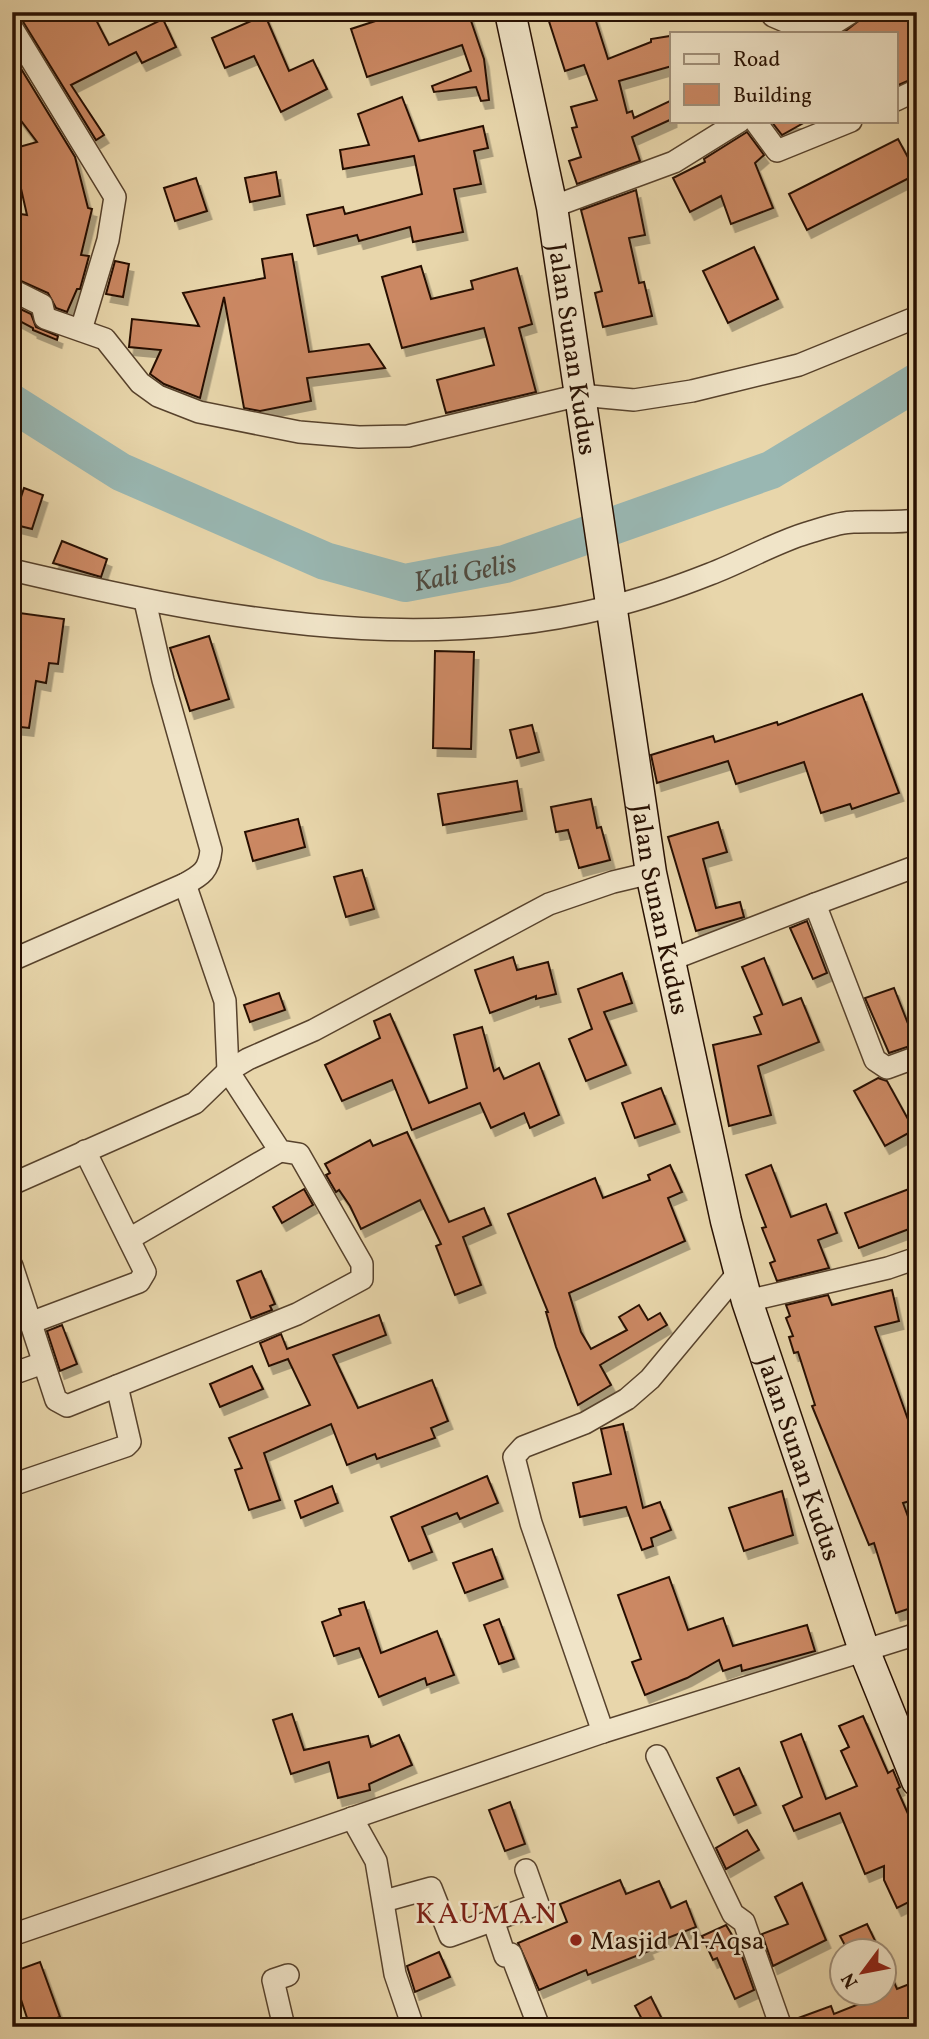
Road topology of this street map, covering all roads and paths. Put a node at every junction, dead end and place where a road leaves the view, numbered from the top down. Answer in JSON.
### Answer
{"nodes":[{"id":1,"x":510,"y":12,"type":"edge"},
{"id":2,"x":852,"y":12,"type":"edge"},
{"id":3,"x":770,"y":20,"type":"edge"},
{"id":4,"x":15,"y":39,"type":"edge"},
{"id":5,"x":917,"y":90,"type":"edge"},
{"id":6,"x":898,"y":99,"type":"edge"},
{"id":7,"x":738,"y":122,"type":"edge"},
{"id":8,"x":756,"y":122,"type":"edge"},
{"id":9,"x":849,"y":122,"type":"edge"},
{"id":10,"x":552,"y":207,"type":"junction"},
{"id":11,"x":12,"y":290,"type":"edge"},
{"id":12,"x":917,"y":317,"type":"edge"},
{"id":13,"x":81,"y":330,"type":"junction"},
{"id":14,"x":580,"y":399,"type":"junction"},
{"id":15,"x":917,"y":520,"type":"edge"},
{"id":16,"x":12,"y":570,"type":"edge"},
{"id":17,"x":145,"y":601,"type":"junction"},
{"id":18,"x":610,"y":602,"type":"junction"},
{"id":19,"x":917,"y":866,"type":"edge"},
{"id":20,"x":652,"y":873,"type":"junction"},
{"id":21,"x":185,"y":884,"type":"junction"},
{"id":22,"x":815,"y":904,"type":"junction"},
{"id":23,"x":12,"y":960,"type":"edge"},
{"id":24,"x":670,"y":960,"type":"junction"},
{"id":25,"x":917,"y":1057,"type":"edge"},
{"id":26,"x":228,"y":1071,"type":"junction"},
{"id":27,"x":85,"y":1151,"type":"junction"},
{"id":28,"x":280,"y":1151,"type":"junction"},
{"id":29,"x":12,"y":1184,"type":"edge"},
{"id":30,"x":129,"y":1238,"type":"junction"},
{"id":31,"x":917,"y":1258,"type":"edge"},
{"id":32,"x":12,"y":1266,"type":"edge"},
{"id":33,"x":739,"y":1272,"type":"junction"},
{"id":34,"x":747,"y":1301,"type":"junction"},
{"id":35,"x":30,"y":1323,"type":"junction"},
{"id":36,"x":43,"y":1363,"type":"junction"},
{"id":37,"x":12,"y":1374,"type":"edge"},
{"id":38,"x":117,"y":1386,"type":"junction"},
{"id":39,"x":12,"y":1485,"type":"edge"},
{"id":40,"x":917,"y":1634,"type":"edge"},
{"id":41,"x":864,"y":1650,"type":"junction"},
{"id":42,"x":603,"y":1732,"type":"junction"},
{"id":43,"x":657,"y":1756,"type":"dead end"},
{"id":44,"x":917,"y":1781,"type":"edge"},
{"id":45,"x":352,"y":1818,"type":"junction"},
{"id":46,"x":526,"y":1870,"type":"dead end"},
{"id":47,"x":384,"y":1900,"type":"junction"},
{"id":48,"x":493,"y":1920,"type":"junction"},
{"id":49,"x":12,"y":1935,"type":"edge"},
{"id":50,"x":288,"y":1975,"type":"dead end"},
{"id":51,"x":284,"y":2027,"type":"edge"},
{"id":52,"x":413,"y":2027,"type":"edge"},
{"id":53,"x":539,"y":2027,"type":"edge"},
{"id":54,"x":781,"y":2027,"type":"edge"}],
"edges":[{"from":1,"to":10,"type":"main road","name":"Jalan Sunan Kudus"},
{"from":2,"to":3,"type":"street"},
{"from":4,"to":13,"type":"street"},
{"from":5,"to":6,"type":"street"},
{"from":7,"to":10,"type":"street"},
{"from":8,"to":9,"type":"street"},
{"from":10,"to":14,"type":"main road","name":"Jalan Sunan Kudus"},
{"from":11,"to":13,"type":"street"},
{"from":12,"to":14,"type":"street"},
{"from":13,"to":14,"type":"street"},
{"from":14,"to":18,"type":"main road","name":"Jalan Sunan Kudus"},
{"from":15,"to":18,"type":"street"},
{"from":16,"to":17,"type":"street"},
{"from":17,"to":18,"type":"street"},
{"from":17,"to":21,"type":"street"},
{"from":18,"to":20,"type":"main road","name":"Jalan Sunan Kudus"},
{"from":19,"to":22,"type":"street"},
{"from":20,"to":24,"type":"main road","name":"Jalan Sunan Kudus"},
{"from":20,"to":26,"type":"street"},
{"from":21,"to":23,"type":"street"},
{"from":21,"to":26,"type":"street"},
{"from":22,"to":24,"type":"street"},
{"from":22,"to":25,"type":"street"},
{"from":24,"to":33,"type":"main road","name":"Jalan Sunan Kudus"},
{"from":26,"to":27,"type":"street"},
{"from":26,"to":28,"type":"street"},
{"from":27,"to":29,"type":"street"},
{"from":27,"to":30,"type":"street"},
{"from":28,"to":30,"type":"street"},
{"from":28,"to":38,"type":"street"},
{"from":30,"to":35,"type":"street"},
{"from":31,"to":34,"type":"street"},
{"from":32,"to":35,"type":"street"},
{"from":33,"to":34,"type":"main road","name":"Jalan Sunan Kudus"},
{"from":33,"to":42,"type":"street"},
{"from":34,"to":41,"type":"main road","name":"Jalan Sunan Kudus"},
{"from":35,"to":36,"type":"street"},
{"from":36,"to":37,"type":"street"},
{"from":36,"to":38,"type":"street"},
{"from":38,"to":39,"type":"street"},
{"from":40,"to":41,"type":"street"},
{"from":41,"to":42,"type":"street"},
{"from":41,"to":44,"type":"main road","name":"Jalan Sunan Kudus"},
{"from":42,"to":45,"type":"street"},
{"from":43,"to":54,"type":"street"},
{"from":45,"to":47,"type":"street"},
{"from":45,"to":49,"type":"street"},
{"from":46,"to":48,"type":"street"},
{"from":47,"to":48,"type":"street"},
{"from":47,"to":52,"type":"street"},
{"from":48,"to":53,"type":"street"},
{"from":50,"to":51,"type":"street"}]}
